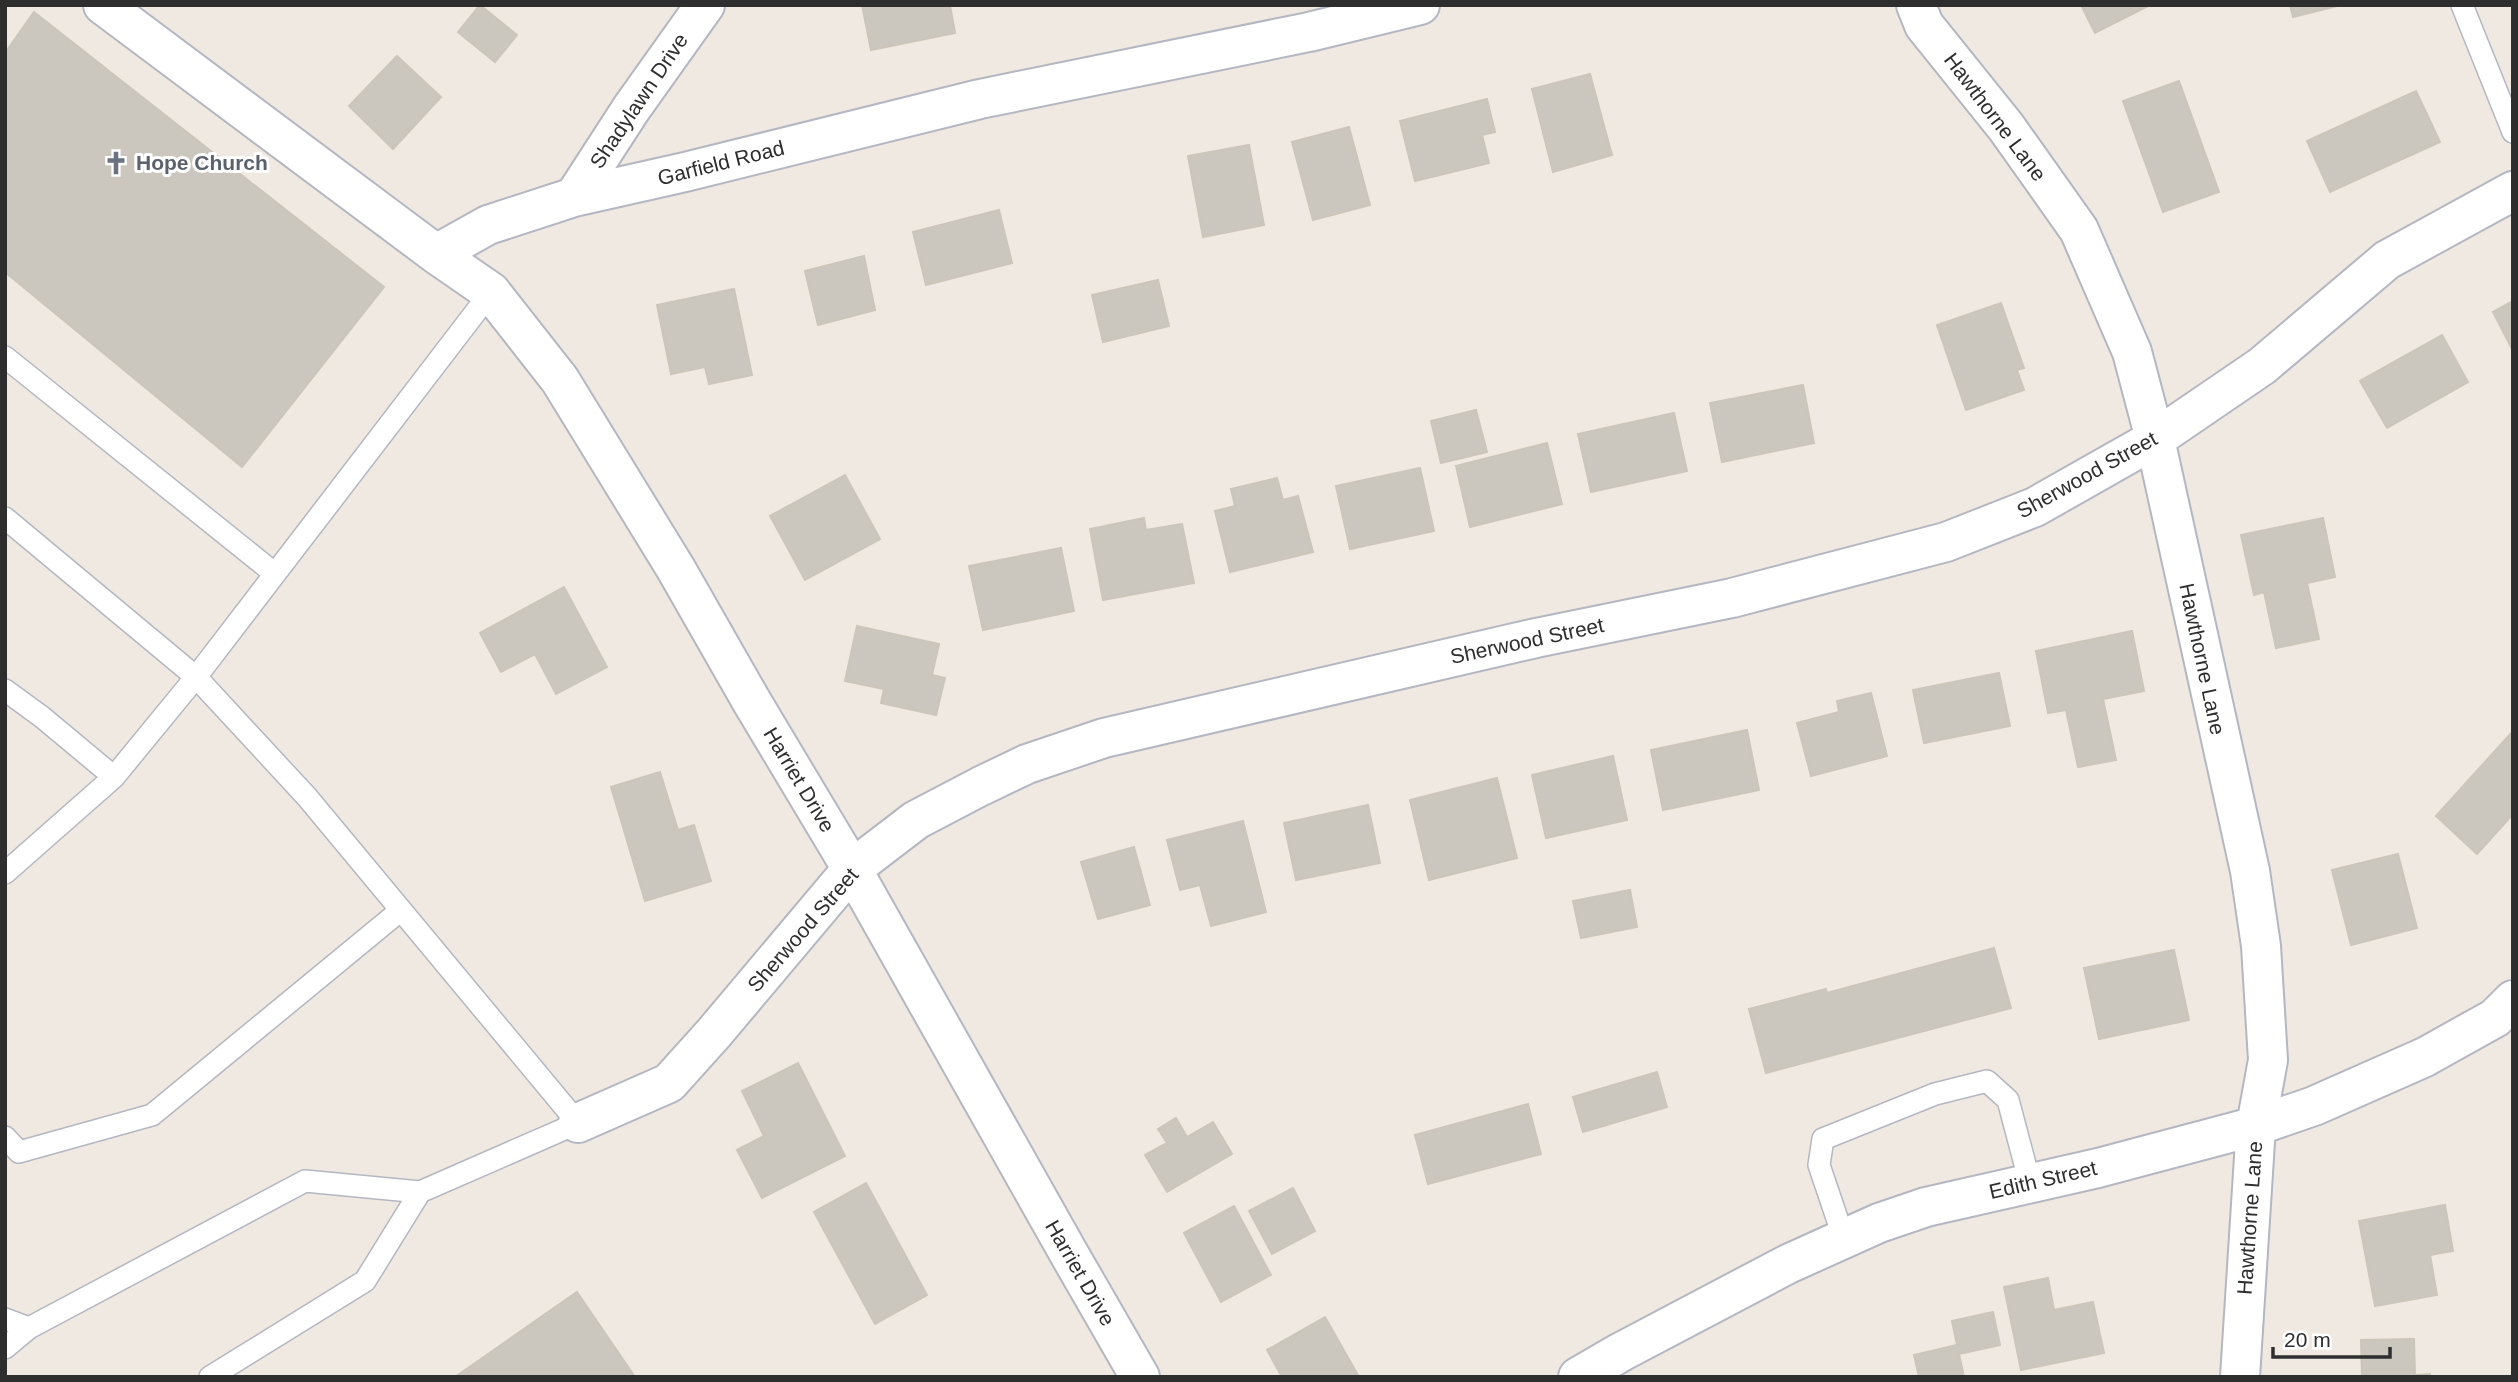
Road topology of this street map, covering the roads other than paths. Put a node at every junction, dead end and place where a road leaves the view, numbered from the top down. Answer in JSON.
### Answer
{"nodes":[{"id":1,"x":103,"y":5,"type":"edge"},
{"id":2,"x":705,"y":5,"type":"edge"},
{"id":3,"x":1420,"y":5,"type":"edge"},
{"id":4,"x":1916,"y":5,"type":"edge"},
{"id":5,"x":2462,"y":5,"type":"edge"},
{"id":6,"x":2513,"y":132,"type":"edge"},
{"id":7,"x":2513,"y":191,"type":"edge"},
{"id":8,"x":574,"y":197,"type":"junction"},
{"id":9,"x":436,"y":254,"type":"junction"},
{"id":10,"x":491,"y":292,"type":"junction"},
{"id":11,"x":5,"y":357,"type":"edge"},
{"id":12,"x":2155,"y":439,"type":"junction"},
{"id":13,"x":5,"y":518,"type":"edge"},
{"id":14,"x":274,"y":573,"type":"junction"},
{"id":15,"x":197,"y":677,"type":"junction"},
{"id":16,"x":5,"y":690,"type":"edge"},
{"id":17,"x":114,"y":777,"type":"junction"},
{"id":18,"x":852,"y":869,"type":"junction"},
{"id":19,"x":5,"y":873,"type":"edge"},
{"id":20,"x":401,"y":910,"type":"junction"},
{"id":21,"x":2513,"y":1000,"type":"edge"},
{"id":22,"x":578,"y":1123,"type":"junction"},
{"id":23,"x":2256,"y":1126,"type":"junction"},
{"id":24,"x":5,"y":1136,"type":"edge"},
{"id":25,"x":2030,"y":1184,"type":"junction"},
{"id":26,"x":420,"y":1192,"type":"junction"},
{"id":27,"x":1844,"y":1239,"type":"junction"},
{"id":28,"x":5,"y":1319,"type":"edge"},
{"id":29,"x":29,"y":1328,"type":"junction"},
{"id":30,"x":5,"y":1348,"type":"edge"},
{"id":31,"x":210,"y":1377,"type":"edge"},
{"id":32,"x":1140,"y":1377,"type":"edge"},
{"id":33,"x":1578,"y":1377,"type":"edge"},
{"id":34,"x":2240,"y":1377,"type":"edge"}],
"edges":[{"from":1,"to":9,"type":"street"},
{"from":2,"to":8,"type":"street","name":"Shadylawn Drive"},
{"from":3,"to":8,"type":"street","name":"Garfield Road"},
{"from":4,"to":12,"type":"street","name":"Hawthorne Lane"},
{"from":5,"to":6,"type":"lane"},
{"from":7,"to":12,"type":"street","name":"Sherwood Street"},
{"from":8,"to":9,"type":"street","name":"Garfield Road"},
{"from":9,"to":10,"type":"street","name":"Harriet Drive"},
{"from":10,"to":14,"type":"lane"},
{"from":10,"to":18,"type":"street","name":"Harriet Drive"},
{"from":11,"to":14,"type":"lane"},
{"from":12,"to":18,"type":"street","name":"Sherwood Street"},
{"from":12,"to":23,"type":"street","name":"Hawthorne Lane"},
{"from":13,"to":15,"type":"lane"},
{"from":14,"to":15,"type":"lane"},
{"from":15,"to":17,"type":"lane"},
{"from":15,"to":20,"type":"lane"},
{"from":16,"to":17,"type":"lane"},
{"from":17,"to":19,"type":"lane"},
{"from":18,"to":22,"type":"street","name":"Sherwood Street"},
{"from":18,"to":32,"type":"street","name":"Harriet Drive"},
{"from":20,"to":22,"type":"lane"},
{"from":20,"to":24,"type":"lane"},
{"from":21,"to":23,"type":"street","name":"Edith Street"},
{"from":22,"to":26,"type":"lane"},
{"from":23,"to":25,"type":"street","name":"Edith Street"},
{"from":23,"to":34,"type":"street","name":"Hawthorne Lane"},
{"from":25,"to":27,"type":"street","name":"Edith Street"},
{"from":25,"to":27,"type":"lane"},
{"from":26,"to":29,"type":"lane"},
{"from":26,"to":31,"type":"lane"},
{"from":27,"to":33,"type":"street","name":"Edith Street"},
{"from":28,"to":29,"type":"lane"},
{"from":29,"to":30,"type":"lane"}]}
